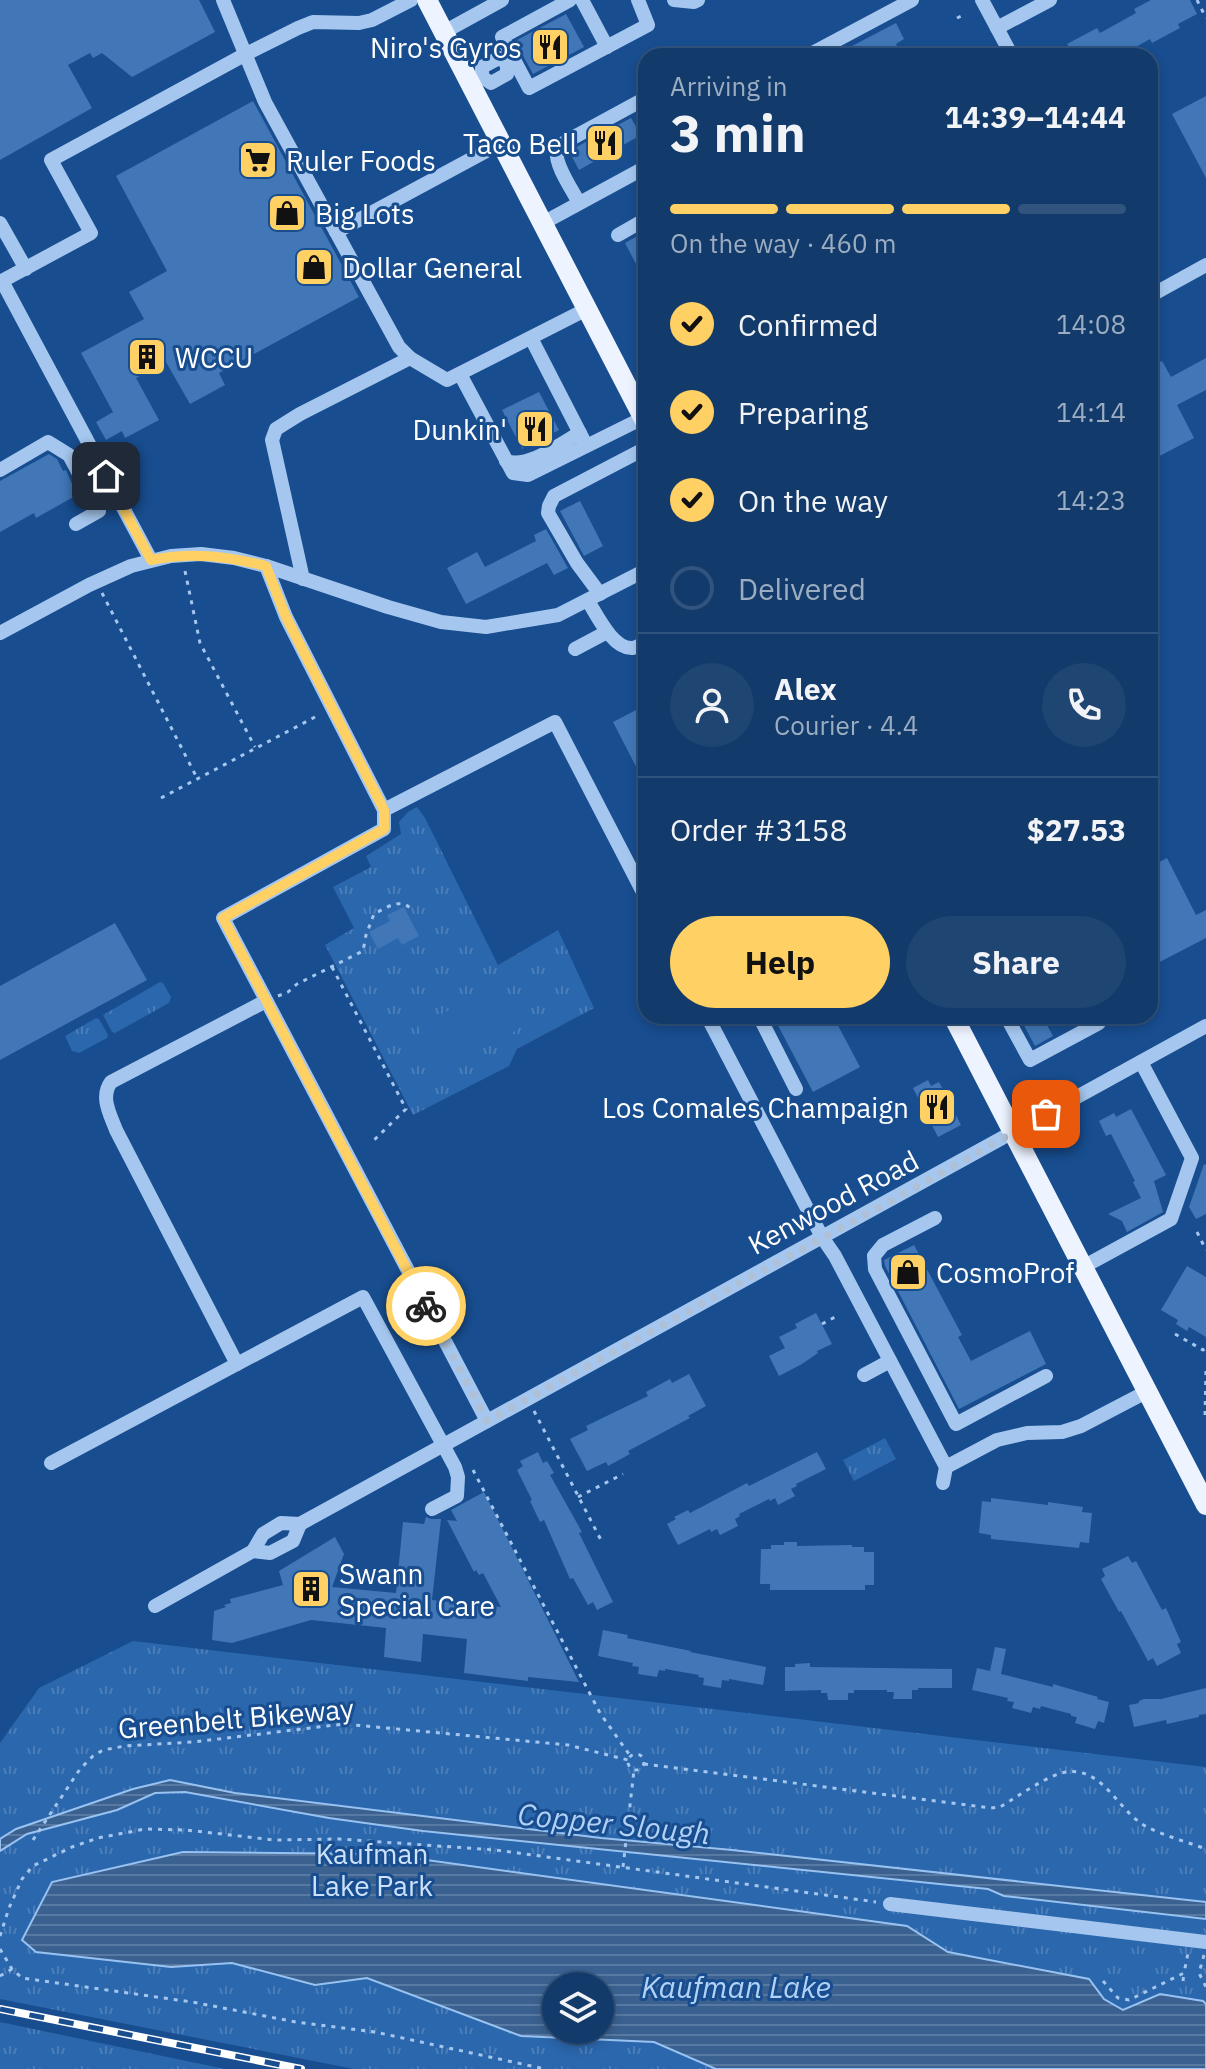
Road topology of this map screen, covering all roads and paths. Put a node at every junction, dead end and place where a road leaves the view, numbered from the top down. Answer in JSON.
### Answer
{"nodes":[{"id":1,"x":223,"y":0,"type":"edge"},
{"id":2,"x":411,"y":0,"type":"edge"},
{"id":3,"x":427,"y":0,"type":"edge"},
{"id":4,"x":502,"y":0,"type":"edge"},
{"id":5,"x":570,"y":0,"type":"edge"},
{"id":6,"x":582,"y":0,"type":"edge"},
{"id":7,"x":638,"y":0,"type":"edge"},
{"id":8,"x":674,"y":0,"type":"edge"},
{"id":9,"x":698,"y":0,"type":"edge"},
{"id":10,"x":912,"y":0,"type":"edge"},
{"id":11,"x":982,"y":0,"type":"edge"},
{"id":12,"x":1050,"y":0,"type":"edge"},
{"id":13,"x":1197,"y":0,"type":"edge"},
{"id":14,"x":966,"y":14,"type":"dead end"},
{"id":15,"x":957,"y":18,"type":"dead end"},
{"id":16,"x":1206,"y":18,"type":"edge"},
{"id":17,"x":997,"y":28,"type":"junction"},
{"id":18,"x":444,"y":32,"type":"junction"},
{"id":19,"x":607,"y":47,"type":"junction"},
{"id":20,"x":822,"y":48,"type":"edge"},
{"id":21,"x":1008,"y":48,"type":"edge"},
{"id":22,"x":246,"y":54,"type":"junction"},
{"id":23,"x":510,"y":61,"type":"junction"},
{"id":24,"x":476,"y":80,"type":"junction"},
{"id":25,"x":638,"y":102,"type":"edge"},
{"id":26,"x":501,"y":143,"type":"junction"},
{"id":27,"x":638,"y":171,"type":"edge"},
{"id":28,"x":579,"y":203,"type":"junction"},
{"id":29,"x":0,"y":223,"type":"edge"},
{"id":30,"x":543,"y":223,"type":"junction"},
{"id":31,"x":638,"y":224,"type":"edge"},
{"id":32,"x":336,"y":232,"type":"junction"},
{"id":33,"x":618,"y":235,"type":"dead end"},
{"id":34,"x":1206,"y":265,"type":"edge"},
{"id":35,"x":26,"y":269,"type":"junction"},
{"id":36,"x":1,"y":282,"type":"edge"},
{"id":37,"x":1158,"y":292,"type":"edge"},
{"id":38,"x":587,"y":309,"type":"junction"},
{"id":39,"x":531,"y":338,"type":"junction"},
{"id":40,"x":410,"y":358,"type":"junction"},
{"id":41,"x":460,"y":374,"type":"junction"},
{"id":42,"x":638,"y":407,"type":"edge"},
{"id":43,"x":638,"y":422,"type":"edge"},
{"id":44,"x":583,"y":439,"type":"junction"},
{"id":45,"x":638,"y":452,"type":"edge"},
{"id":46,"x":0,"y":470,"type":"edge"},
{"id":47,"x":76,"y":524,"type":"dead end"},
{"id":48,"x":182,"y":555,"type":"junction"},
{"id":49,"x":151,"y":560,"type":"junction"},
{"id":50,"x":266,"y":566,"type":"junction"},
{"id":51,"x":638,"y":574,"type":"edge"},
{"id":52,"x":303,"y":579,"type":"junction"},
{"id":53,"x":96,"y":581,"type":"junction"},
{"id":54,"x":594,"y":597,"type":"junction"},
{"id":55,"x":607,"y":632,"type":"junction"},
{"id":56,"x":0,"y":633,"type":"edge"},
{"id":57,"x":638,"y":646,"type":"edge"},
{"id":58,"x":575,"y":649,"type":"dead end"},
{"id":59,"x":317,"y":716,"type":"dead end"},
{"id":60,"x":255,"y":747,"type":"junction"},
{"id":61,"x":197,"y":778,"type":"junction"},
{"id":62,"x":161,"y":798,"type":"dead end"},
{"id":63,"x":384,"y":810,"type":"junction"},
{"id":64,"x":638,"y":883,"type":"edge"},
{"id":65,"x":411,"y":909,"type":"dead end"},
{"id":66,"x":332,"y":967,"type":"junction"},
{"id":67,"x":266,"y":1001,"type":"junction"},
{"id":68,"x":711,"y":1024,"type":"edge"},
{"id":69,"x":763,"y":1024,"type":"edge"},
{"id":70,"x":957,"y":1024,"type":"edge"},
{"id":71,"x":1010,"y":1024,"type":"edge"},
{"id":72,"x":1097,"y":1024,"type":"edge"},
{"id":73,"x":1206,"y":1026,"type":"edge"},
{"id":74,"x":1141,"y":1062,"type":"junction"},
{"id":75,"x":796,"y":1089,"type":"dead end"},
{"id":76,"x":1013,"y":1132,"type":"junction"},
{"id":77,"x":372,"y":1142,"type":"dead end"},
{"id":78,"x":935,"y":1218,"type":"dead end"},
{"id":79,"x":1197,"y":1232,"type":"dead end"},
{"id":80,"x":822,"y":1237,"type":"junction"},
{"id":81,"x":1206,"y":1250,"type":"edge"},
{"id":82,"x":1083,"y":1267,"type":"junction"},
{"id":83,"x":835,"y":1317,"type":"dead end"},
{"id":84,"x":822,"y":1324,"type":"dead end"},
{"id":85,"x":1175,"y":1334,"type":"dead end"},
{"id":86,"x":1206,"y":1348,"type":"edge"},
{"id":87,"x":890,"y":1361,"type":"junction"},
{"id":88,"x":237,"y":1364,"type":"junction"},
{"id":89,"x":1206,"y":1371,"type":"edge"},
{"id":90,"x":864,"y":1375,"type":"dead end"},
{"id":91,"x":1046,"y":1376,"type":"dead end"},
{"id":92,"x":1148,"y":1391,"type":"junction"},
{"id":93,"x":1205,"y":1415,"type":"edge"},
{"id":94,"x":538,"y":1419,"type":"dead end"},
{"id":95,"x":487,"y":1421,"type":"junction"},
{"id":96,"x":442,"y":1445,"type":"junction"},
{"id":97,"x":51,"y":1463,"type":"dead end"},
{"id":98,"x":946,"y":1467,"type":"junction"},
{"id":99,"x":473,"y":1470,"type":"dead end"},
{"id":100,"x":623,"y":1474,"type":"dead end"},
{"id":101,"x":943,"y":1483,"type":"dead end"},
{"id":102,"x":578,"y":1497,"type":"junction"},
{"id":103,"x":1206,"y":1505,"type":"edge"},
{"id":104,"x":432,"y":1509,"type":"dead end"},
{"id":105,"x":602,"y":1542,"type":"dead end"},
{"id":106,"x":155,"y":1606,"type":"dead end"},
{"id":107,"x":630,"y":1758,"type":"junction"},
{"id":108,"x":644,"y":1764,"type":"junction"},
{"id":109,"x":634,"y":1770,"type":"junction"},
{"id":110,"x":33,"y":1840,"type":"dead end"},
{"id":111,"x":1206,"y":1849,"type":"edge"},
{"id":112,"x":623,"y":1865,"type":"junction"},
{"id":113,"x":890,"y":1904,"type":"joint"},
{"id":114,"x":0,"y":1936,"type":"edge"},
{"id":115,"x":1202,"y":1946,"type":"edge"},
{"id":116,"x":1189,"y":1948,"type":"dead end"},
{"id":117,"x":0,"y":1949,"type":"edge"},
{"id":118,"x":1206,"y":1952,"type":"edge"},
{"id":119,"x":1206,"y":1964,"type":"edge"},
{"id":120,"x":12,"y":1969,"type":"junction"},
{"id":121,"x":1184,"y":1973,"type":"junction"},
{"id":122,"x":0,"y":1976,"type":"edge"},
{"id":123,"x":1103,"y":1981,"type":"dead end"},
{"id":124,"x":1183,"y":1981,"type":"dead end"},
{"id":125,"x":1206,"y":1987,"type":"edge"},
{"id":126,"x":545,"y":2069,"type":"edge"}],
"edges":[{"from":1,"to":22,"type":"street"},
{"from":2,"to":22,"type":"street"},
{"from":3,"to":18,"type":"main road"},
{"from":4,"to":18,"type":"street"},
{"from":5,"to":23,"type":"street"},
{"from":6,"to":19,"type":"street"},
{"from":7,"to":19,"type":"street"},
{"from":8,"to":9,"type":"street"},
{"from":10,"to":20,"type":"street"},
{"from":11,"to":17,"type":"street"},
{"from":12,"to":17,"type":"street"},
{"from":13,"to":16,"type":"path"},
{"from":14,"to":15,"type":"path"},
{"from":17,"to":21,"type":"street"},
{"from":18,"to":24,"type":"main road"},
{"from":19,"to":23,"type":"street"},
{"from":22,"to":32,"type":"street"},
{"from":22,"to":35,"type":"street"},
{"from":23,"to":24,"type":"street"},
{"from":24,"to":26,"type":"main road"},
{"from":25,"to":28,"type":"street"},
{"from":26,"to":30,"type":"main road"},
{"from":26,"to":32,"type":"street"},
{"from":27,"to":28,"type":"street"},
{"from":28,"to":30,"type":"street"},
{"from":29,"to":35,"type":"street"},
{"from":30,"to":38,"type":"main road"},
{"from":31,"to":33,"type":"street"},
{"from":32,"to":40,"type":"street"},
{"from":34,"to":37,"type":"street"},
{"from":35,"to":36,"type":"street"},
{"from":36,"to":49,"type":"street"},
{"from":38,"to":39,"type":"street"},
{"from":38,"to":42,"type":"main road"},
{"from":39,"to":41,"type":"street"},
{"from":39,"to":44,"type":"street"},
{"from":40,"to":41,"type":"street"},
{"from":40,"to":52,"type":"street"},
{"from":41,"to":44,"type":"street"},
{"from":43,"to":44,"type":"street"},
{"from":45,"to":54,"type":"street"},
{"from":46,"to":47,"type":"street"},
{"from":48,"to":49,"type":"street"},
{"from":48,"to":50,"type":"street"},
{"from":48,"to":60,"type":"path"},
{"from":49,"to":53,"type":"street"},
{"from":50,"to":52,"type":"street"},
{"from":50,"to":63,"type":"street"},
{"from":51,"to":54,"type":"street"},
{"from":52,"to":54,"type":"street"},
{"from":53,"to":56,"type":"street"},
{"from":53,"to":61,"type":"path"},
{"from":54,"to":55,"type":"street"},
{"from":55,"to":57,"type":"street"},
{"from":55,"to":58,"type":"street"},
{"from":59,"to":60,"type":"path"},
{"from":60,"to":61,"type":"path"},
{"from":61,"to":62,"type":"path"},
{"from":63,"to":64,"type":"street"},
{"from":63,"to":67,"type":"street"},
{"from":65,"to":66,"type":"path"},
{"from":66,"to":67,"type":"path"},
{"from":66,"to":77,"type":"path"},
{"from":67,"to":88,"type":"street"},
{"from":67,"to":95,"type":"street"},
{"from":68,"to":80,"type":"street"},
{"from":69,"to":75,"type":"street"},
{"from":70,"to":76,"type":"main road"},
{"from":71,"to":72,"type":"street"},
{"from":73,"to":74,"type":"street","name":"Kenwood Road"},
{"from":74,"to":76,"type":"street","name":"Kenwood Road"},
{"from":74,"to":82,"type":"street"},
{"from":76,"to":80,"type":"street","name":"Kenwood Road"},
{"from":76,"to":82,"type":"main road"},
{"from":78,"to":91,"type":"street"},
{"from":79,"to":81,"type":"path"},
{"from":80,"to":87,"type":"street"},
{"from":80,"to":95,"type":"street","name":"Kenwood Road"},
{"from":82,"to":92,"type":"main road"},
{"from":83,"to":84,"type":"path"},
{"from":85,"to":86,"type":"path"},
{"from":87,"to":90,"type":"street"},
{"from":87,"to":98,"type":"street"},
{"from":88,"to":96,"type":"street"},
{"from":88,"to":97,"type":"street"},
{"from":89,"to":93,"type":"path"},
{"from":92,"to":98,"type":"street"},
{"from":92,"to":103,"type":"main road"},
{"from":94,"to":102,"type":"path"},
{"from":95,"to":96,"type":"street","name":"Kenwood Road"},
{"from":96,"to":104,"type":"street"},
{"from":96,"to":106,"type":"street","name":"Kenwood Road"},
{"from":98,"to":101,"type":"street"},
{"from":99,"to":107,"type":"path","name":"Greenbelt Bikeway"},
{"from":100,"to":102,"type":"path"},
{"from":102,"to":105,"type":"path"},
{"from":107,"to":108,"type":"path","name":"Greenbelt Bikeway"},
{"from":107,"to":109,"type":"path","name":"Greenbelt Bikeway"},
{"from":107,"to":110,"type":"path","name":"Greenbelt Bikeway"},
{"from":108,"to":109,"type":"path"},
{"from":108,"to":111,"type":"path","name":"Greenbelt Bikeway"},
{"from":109,"to":112,"type":"path"},
{"from":112,"to":113,"type":"path"},
{"from":112,"to":114,"type":"path"},
{"from":113,"to":115,"type":"street"},
{"from":115,"to":118,"type":"path"},
{"from":116,"to":121,"type":"path"},
{"from":117,"to":120,"type":"path"},
{"from":119,"to":125,"type":"path"},
{"from":120,"to":122,"type":"path"},
{"from":120,"to":126,"type":"path"},
{"from":121,"to":123,"type":"path"},
{"from":121,"to":124,"type":"path"}]}
